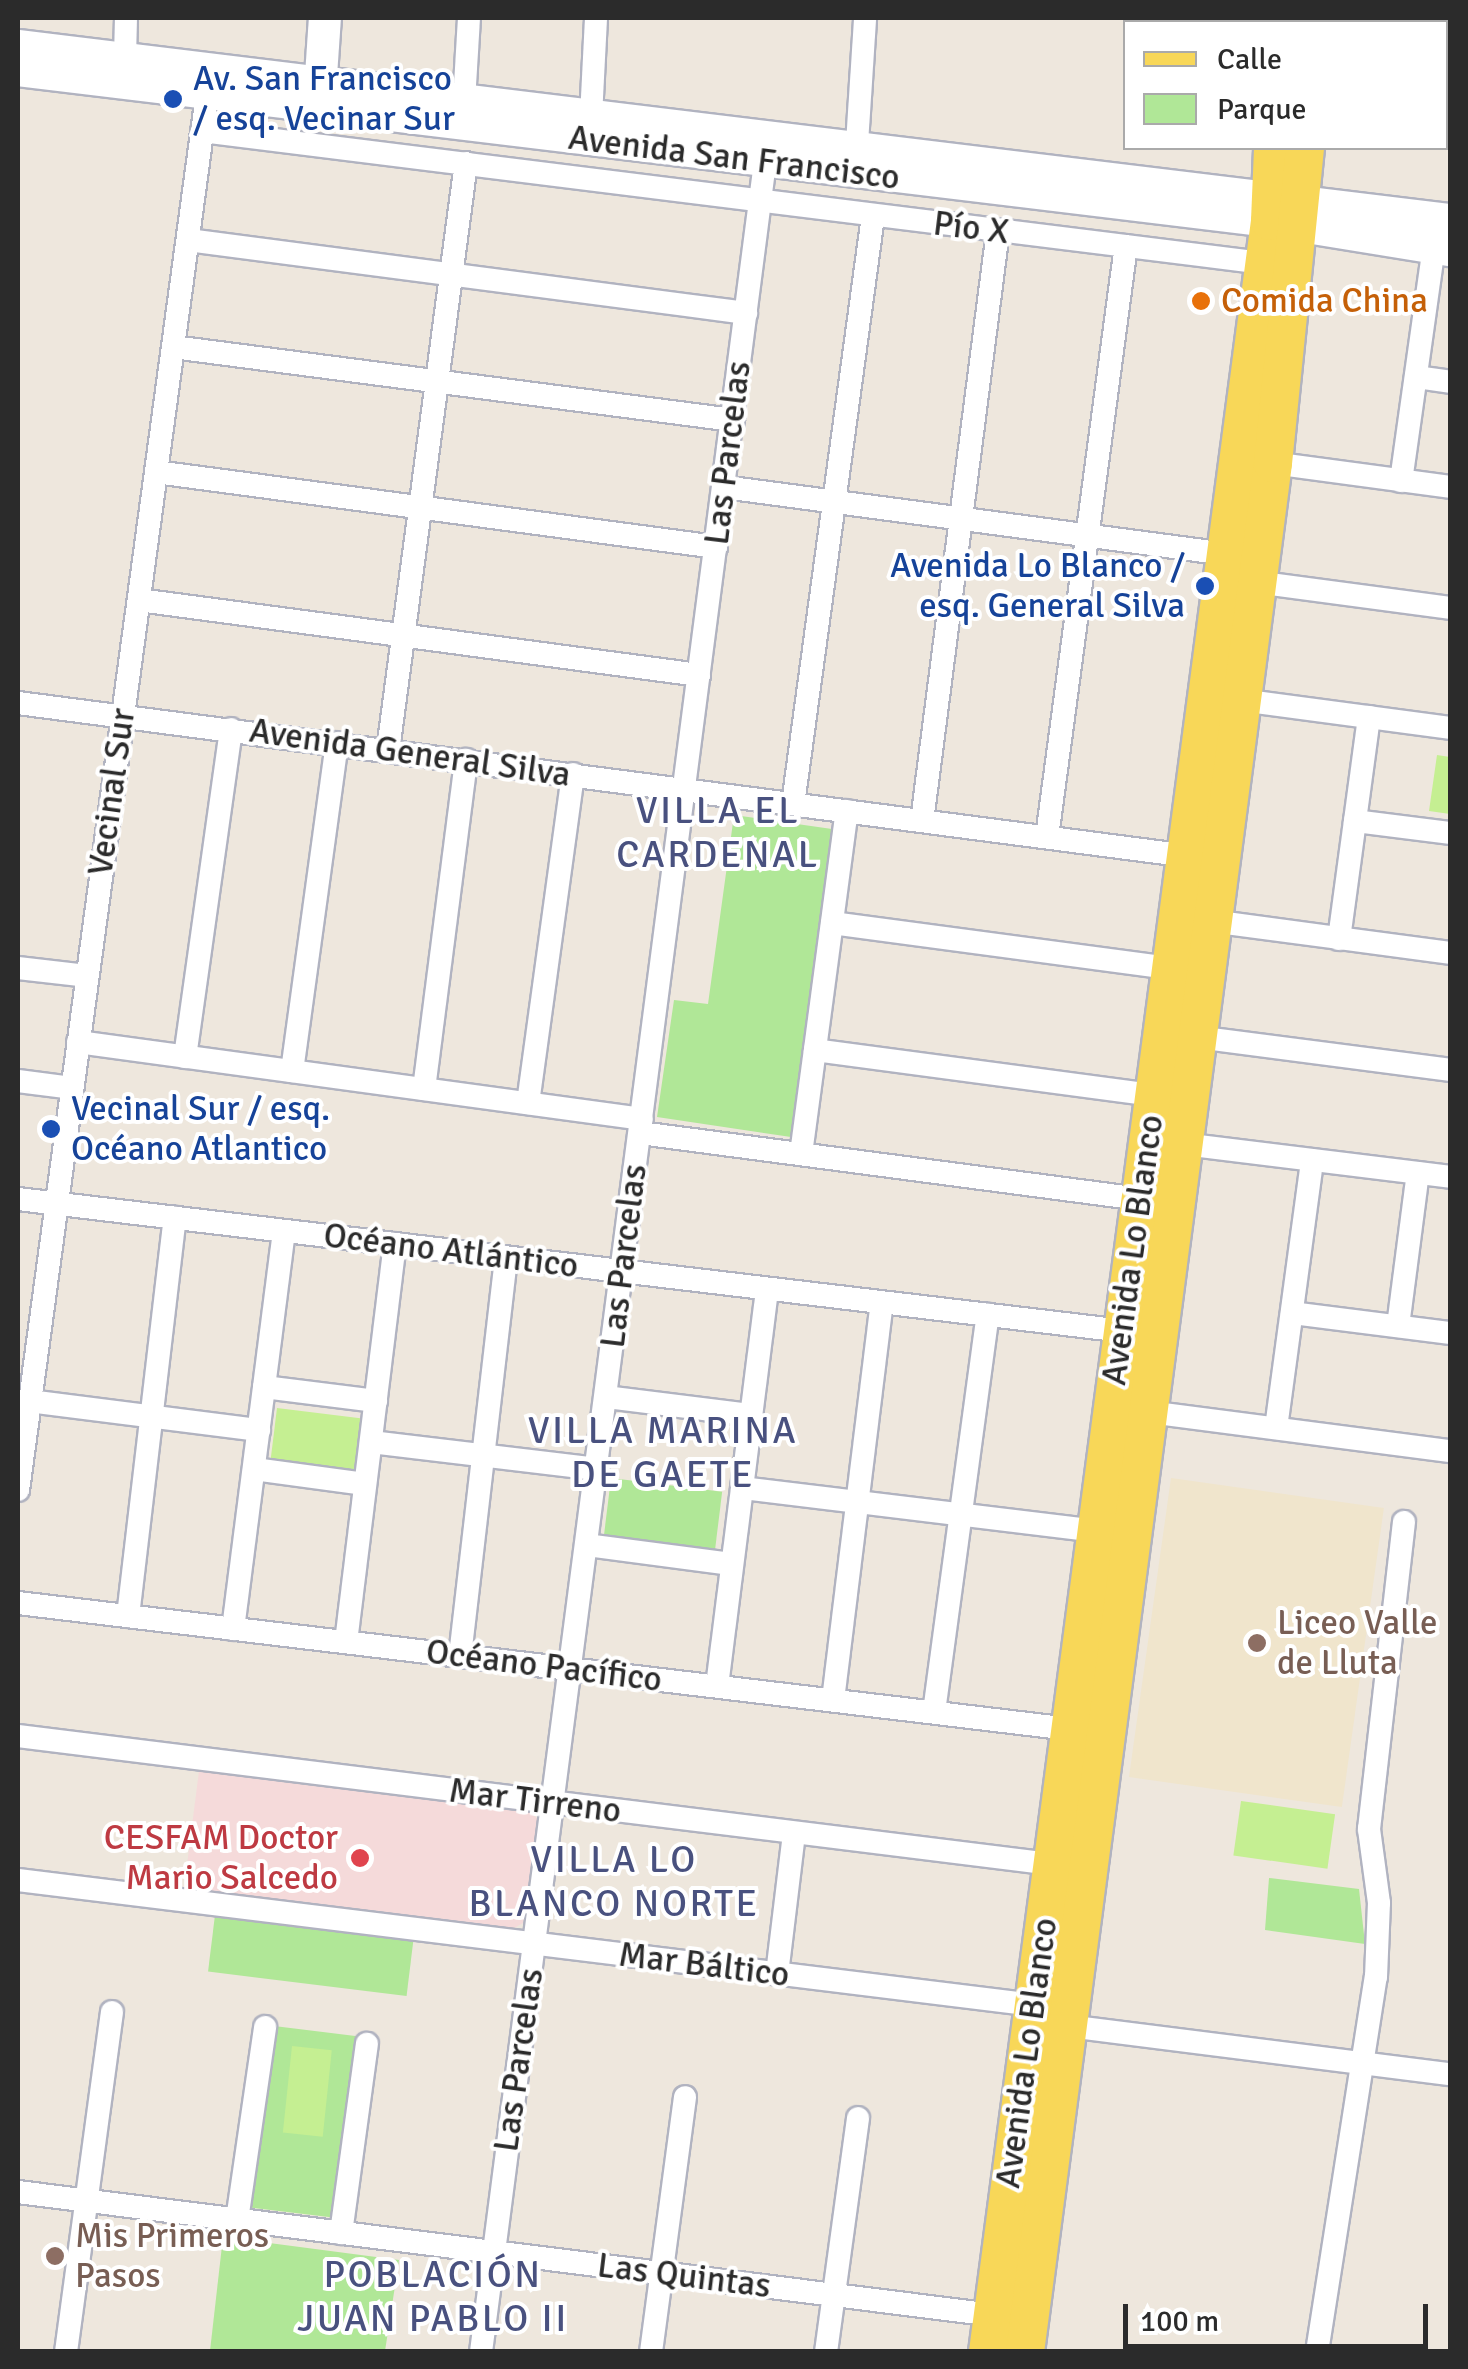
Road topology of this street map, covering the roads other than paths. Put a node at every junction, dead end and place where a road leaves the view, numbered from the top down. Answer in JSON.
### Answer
{"nodes":[{"id":1,"x":126,"y":18,"type":"edge"},
{"id":2,"x":325,"y":18,"type":"edge"},
{"id":3,"x":469,"y":18,"type":"edge"},
{"id":4,"x":596,"y":18,"type":"edge"},
{"id":5,"x":864,"y":18,"type":"edge"},
{"id":6,"x":18,"y":46,"type":"edge"},
{"id":7,"x":125,"y":58,"type":"junction"},
{"id":8,"x":18,"y":70,"type":"edge"},
{"id":9,"x":207,"y":95,"type":"junction"},
{"id":10,"x":320,"y":97,"type":"junction"},
{"id":11,"x":464,"y":102,"type":"junction"},
{"id":12,"x":592,"y":117,"type":"junction"},
{"id":13,"x":202,"y":132,"type":"junction"},
{"id":14,"x":1273,"y":150,"type":"edge"},
{"id":15,"x":1304,"y":150,"type":"edge"},
{"id":16,"x":856,"y":159,"type":"junction"},
{"id":17,"x":766,"y":161,"type":"junction"},
{"id":18,"x":466,"y":163,"type":"junction"},
{"id":19,"x":761,"y":203,"type":"junction"},
{"id":20,"x":1286,"y":210,"type":"junction"},
{"id":21,"x":873,"y":216,"type":"junction"},
{"id":22,"x":998,"y":231,"type":"junction"},
{"id":23,"x":1445,"y":239,"type":"edge"},
{"id":24,"x":188,"y":240,"type":"junction"},
{"id":25,"x":1126,"y":246,"type":"junction"},
{"id":26,"x":1264,"y":262,"type":"junction"},
{"id":27,"x":451,"y":274,"type":"junction"},
{"id":28,"x":746,"y":313,"type":"junction"},
{"id":29,"x":173,"y":347,"type":"junction"},
{"id":30,"x":1416,"y":377,"type":"junction"},
{"id":31,"x":437,"y":381,"type":"junction"},
{"id":32,"x":1450,"y":382,"type":"edge"},
{"id":33,"x":732,"y":420,"type":"junction"},
{"id":34,"x":1272,"y":463,"type":"junction"},
{"id":35,"x":156,"y":472,"type":"junction"},
{"id":36,"x":1400,"y":480,"type":"junction"},
{"id":37,"x":724,"y":487,"type":"junction"},
{"id":38,"x":1450,"y":488,"type":"edge"},
{"id":39,"x":833,"y":502,"type":"junction"},
{"id":40,"x":420,"y":508,"type":"junction"},
{"id":41,"x":962,"y":518,"type":"junction"},
{"id":42,"x":1087,"y":535,"type":"junction"},
{"id":43,"x":716,"y":547,"type":"junction"},
{"id":44,"x":1226,"y":554,"type":"junction"},
{"id":45,"x":1256,"y":582,"type":"junction"},
{"id":46,"x":138,"y":600,"type":"junction"},
{"id":47,"x":1450,"y":608,"type":"edge"},
{"id":48,"x":403,"y":636,"type":"junction"},
{"id":49,"x":699,"y":675,"type":"junction"},
{"id":50,"x":1241,"y":700,"type":"junction"},
{"id":51,"x":18,"y":703,"type":"edge"},
{"id":52,"x":123,"y":715,"type":"junction"},
{"id":53,"x":1369,"y":718,"type":"junction"},
{"id":54,"x":1450,"y":728,"type":"edge"},
{"id":55,"x":231,"y":729,"type":"junction"},
{"id":56,"x":337,"y":743,"type":"junction"},
{"id":57,"x":388,"y":750,"type":"junction"},
{"id":58,"x":466,"y":760,"type":"junction"},
{"id":59,"x":573,"y":774,"type":"junction"},
{"id":60,"x":685,"y":789,"type":"junction"},
{"id":61,"x":793,"y":804,"type":"junction"},
{"id":62,"x":847,"y":811,"type":"junction"},
{"id":63,"x":922,"y":821,"type":"junction"},
{"id":64,"x":1355,"y":821,"type":"junction"},
{"id":65,"x":1450,"y":833,"type":"edge"},
{"id":66,"x":1047,"y":837,"type":"junction"},
{"id":67,"x":1202,"y":858,"type":"junction"},
{"id":68,"x":1211,"y":921,"type":"junction"},
{"id":69,"x":832,"y":923,"type":"junction"},
{"id":70,"x":1339,"y":938,"type":"junction"},
{"id":71,"x":1450,"y":954,"type":"edge"},
{"id":72,"x":18,"y":968,"type":"edge"},
{"id":73,"x":1171,"y":968,"type":"junction"},
{"id":74,"x":88,"y":976,"type":"junction"},
{"id":75,"x":1197,"y":1037,"type":"junction"},
{"id":76,"x":78,"y":1042,"type":"junction"},
{"id":77,"x":815,"y":1050,"type":"junction"},
{"id":78,"x":185,"y":1057,"type":"junction"},
{"id":79,"x":1450,"y":1070,"type":"edge"},
{"id":80,"x":292,"y":1071,"type":"junction"},
{"id":81,"x":18,"y":1081,"type":"edge"},
{"id":82,"x":72,"y":1088,"type":"junction"},
{"id":83,"x":424,"y":1089,"type":"junction"},
{"id":84,"x":1154,"y":1095,"type":"junction"},
{"id":85,"x":528,"y":1103,"type":"junction"},
{"id":86,"x":641,"y":1126,"type":"junction"},
{"id":87,"x":1184,"y":1144,"type":"junction"},
{"id":88,"x":801,"y":1154,"type":"junction"},
{"id":89,"x":1312,"y":1160,"type":"junction"},
{"id":90,"x":1418,"y":1173,"type":"junction"},
{"id":91,"x":1450,"y":1177,"type":"edge"},
{"id":92,"x":18,"y":1199,"type":"edge"},
{"id":93,"x":1140,"y":1199,"type":"junction"},
{"id":94,"x":56,"y":1204,"type":"junction"},
{"id":95,"x":174,"y":1218,"type":"junction"},
{"id":96,"x":284,"y":1231,"type":"junction"},
{"id":97,"x":395,"y":1244,"type":"junction"},
{"id":98,"x":506,"y":1258,"type":"junction"},
{"id":99,"x":622,"y":1271,"type":"junction"},
{"id":100,"x":767,"y":1289,"type":"junction"},
{"id":101,"x":882,"y":1302,"type":"junction"},
{"id":102,"x":1292,"y":1313,"type":"junction"},
{"id":103,"x":988,"y":1315,"type":"junction"},
{"id":104,"x":1398,"y":1326,"type":"junction"},
{"id":105,"x":1123,"y":1332,"type":"junction"},
{"id":106,"x":1450,"y":1333,"type":"edge"},
{"id":107,"x":264,"y":1387,"type":"junction"},
{"id":108,"x":606,"y":1397,"type":"junction"},
{"id":109,"x":376,"y":1400,"type":"junction"},
{"id":110,"x":30,"y":1401,"type":"junction"},
{"id":111,"x":1149,"y":1412,"type":"junction"},
{"id":112,"x":751,"y":1414,"type":"junction"},
{"id":113,"x":151,"y":1416,"type":"junction"},
{"id":114,"x":1276,"y":1428,"type":"junction"},
{"id":115,"x":259,"y":1430,"type":"junction"},
{"id":116,"x":370,"y":1442,"type":"junction"},
{"id":117,"x":1450,"y":1451,"type":"edge"},
{"id":118,"x":483,"y":1456,"type":"junction"},
{"id":119,"x":254,"y":1469,"type":"junction"},
{"id":120,"x":597,"y":1469,"type":"junction"},
{"id":121,"x":366,"y":1484,"type":"junction"},
{"id":122,"x":742,"y":1488,"type":"junction"},
{"id":123,"x":18,"y":1490,"type":"edge"},
{"id":124,"x":858,"y":1502,"type":"junction"},
{"id":125,"x":961,"y":1515,"type":"junction"},
{"id":126,"x":1404,"y":1522,"type":"dead end"},
{"id":127,"x":1096,"y":1531,"type":"junction"},
{"id":128,"x":587,"y":1545,"type":"junction"},
{"id":129,"x":732,"y":1564,"type":"junction"},
{"id":130,"x":18,"y":1602,"type":"edge"},
{"id":131,"x":128,"y":1616,"type":"junction"},
{"id":132,"x":233,"y":1629,"type":"junction"},
{"id":133,"x":346,"y":1642,"type":"junction"},
{"id":134,"x":460,"y":1656,"type":"junction"},
{"id":135,"x":571,"y":1669,"type":"junction"},
{"id":136,"x":1078,"y":1673,"type":"junction"},
{"id":137,"x":1115,"y":1678,"type":"junction"},
{"id":138,"x":717,"y":1686,"type":"junction"},
{"id":139,"x":833,"y":1700,"type":"junction"},
{"id":140,"x":934,"y":1712,"type":"junction"},
{"id":141,"x":1070,"y":1728,"type":"junction"},
{"id":142,"x":18,"y":1736,"type":"edge"},
{"id":143,"x":553,"y":1803,"type":"junction"},
{"id":144,"x":794,"y":1833,"type":"junction"},
{"id":145,"x":1052,"y":1864,"type":"junction"},
{"id":146,"x":18,"y":1880,"type":"edge"},
{"id":147,"x":535,"y":1944,"type":"junction"},
{"id":148,"x":778,"y":1974,"type":"junction"},
{"id":149,"x":1034,"y":2005,"type":"junction"},
{"id":150,"x":112,"y":2012,"type":"dead end"},
{"id":151,"x":1068,"y":2026,"type":"junction"},
{"id":152,"x":265,"y":2027,"type":"dead end"},
{"id":153,"x":367,"y":2044,"type":"dead end"},
{"id":154,"x":1363,"y":2064,"type":"junction"},
{"id":155,"x":1450,"y":2074,"type":"edge"},
{"id":156,"x":686,"y":2096,"type":"dead end"},
{"id":157,"x":858,"y":2118,"type":"dead end"},
{"id":158,"x":18,"y":2192,"type":"edge"},
{"id":159,"x":86,"y":2201,"type":"junction"},
{"id":160,"x":237,"y":2220,"type":"junction"},
{"id":161,"x":341,"y":2233,"type":"junction"},
{"id":162,"x":494,"y":2252,"type":"junction"},
{"id":163,"x":662,"y":2274,"type":"junction"},
{"id":164,"x":833,"y":2295,"type":"junction"},
{"id":165,"x":990,"y":2333,"type":"edge"},
{"id":166,"x":66,"y":2352,"type":"edge"},
{"id":167,"x":481,"y":2352,"type":"edge"},
{"id":168,"x":650,"y":2352,"type":"edge"},
{"id":169,"x":826,"y":2352,"type":"edge"},
{"id":170,"x":1025,"y":2352,"type":"edge"},
{"id":171,"x":1317,"y":2352,"type":"edge"}],
"edges":[{"from":1,"to":7,"type":"street"},
{"from":2,"to":10,"type":"main road"},
{"from":3,"to":11,"type":"street"},
{"from":4,"to":12,"type":"street"},
{"from":5,"to":16,"type":"street"},
{"from":6,"to":7,"type":"main road","name":"Avenida San Francisco"},
{"from":7,"to":10,"type":"main road","name":"Avenida San Francisco"},
{"from":8,"to":9,"type":"main road","name":"Avenida San Francisco"},
{"from":9,"to":10,"type":"main road","name":"Avenida San Francisco"},
{"from":9,"to":13,"type":"street","name":"Vecinal Sur"},
{"from":10,"to":11,"type":"main road","name":"Avenida San Francisco"},
{"from":10,"to":17,"type":"main road","name":"Avenida San Francisco"},
{"from":11,"to":12,"type":"main road","name":"Avenida San Francisco"},
{"from":12,"to":16,"type":"main road","name":"Avenida San Francisco"},
{"from":13,"to":18,"type":"street","name":"Pío X"},
{"from":13,"to":24,"type":"street","name":"Vecinal Sur"},
{"from":14,"to":20,"type":"main road","name":"Avenida Lo Blanco"},
{"from":15,"to":20,"type":"main road","name":"Avenida Lo Blanco"},
{"from":16,"to":17,"type":"main road","name":"Avenida San Francisco"},
{"from":16,"to":20,"type":"main road","name":"Avenida San Francisco"},
{"from":17,"to":19,"type":"street","name":"Las Parcelas"},
{"from":18,"to":19,"type":"street","name":"Pío X"},
{"from":18,"to":27,"type":"street"},
{"from":19,"to":21,"type":"street","name":"Pío X"},
{"from":19,"to":28,"type":"street","name":"Las Parcelas"},
{"from":20,"to":23,"type":"main road","name":"Avenida San Francisco"},
{"from":20,"to":26,"type":"main road","name":"Avenida Lo Blanco"},
{"from":20,"to":34,"type":"main road","name":"Avenida Lo Blanco"},
{"from":21,"to":22,"type":"street","name":"Pío X"},
{"from":21,"to":39,"type":"street"},
{"from":22,"to":25,"type":"street","name":"Pío X"},
{"from":22,"to":41,"type":"street"},
{"from":23,"to":30,"type":"street"},
{"from":24,"to":27,"type":"street"},
{"from":24,"to":29,"type":"street","name":"Vecinal Sur"},
{"from":25,"to":26,"type":"street","name":"Pío X"},
{"from":25,"to":42,"type":"street"},
{"from":26,"to":44,"type":"main road","name":"Avenida Lo Blanco"},
{"from":27,"to":28,"type":"street"},
{"from":27,"to":31,"type":"street"},
{"from":28,"to":33,"type":"street","name":"Las Parcelas"},
{"from":29,"to":31,"type":"street"},
{"from":29,"to":35,"type":"street","name":"Vecinal Sur"},
{"from":30,"to":32,"type":"street"},
{"from":30,"to":36,"type":"street"},
{"from":31,"to":33,"type":"street"},
{"from":31,"to":40,"type":"street"},
{"from":33,"to":37,"type":"street","name":"Las Parcelas"},
{"from":34,"to":36,"type":"street"},
{"from":34,"to":45,"type":"main road","name":"Avenida Lo Blanco"},
{"from":35,"to":40,"type":"street"},
{"from":35,"to":46,"type":"street","name":"Vecinal Sur"},
{"from":36,"to":38,"type":"street"},
{"from":37,"to":39,"type":"street"},
{"from":37,"to":43,"type":"street","name":"Las Parcelas"},
{"from":39,"to":41,"type":"street"},
{"from":39,"to":61,"type":"street"},
{"from":40,"to":43,"type":"street"},
{"from":40,"to":48,"type":"street"},
{"from":41,"to":42,"type":"street"},
{"from":41,"to":63,"type":"street"},
{"from":42,"to":44,"type":"street"},
{"from":42,"to":66,"type":"street"},
{"from":43,"to":49,"type":"street","name":"Las Parcelas"},
{"from":44,"to":67,"type":"main road","name":"Avenida Lo Blanco"},
{"from":45,"to":47,"type":"street"},
{"from":45,"to":50,"type":"main road","name":"Avenida Lo Blanco"},
{"from":46,"to":48,"type":"street"},
{"from":46,"to":52,"type":"street","name":"Vecinal Sur"},
{"from":48,"to":49,"type":"street"},
{"from":48,"to":57,"type":"street"},
{"from":49,"to":60,"type":"street","name":"Las Parcelas"},
{"from":50,"to":53,"type":"street"},
{"from":50,"to":67,"type":"main road","name":"Avenida Lo Blanco"},
{"from":51,"to":52,"type":"street","name":"Avenida General Silva"},
{"from":52,"to":55,"type":"street","name":"Avenida General Silva"},
{"from":52,"to":74,"type":"street","name":"Vecinal Sur"},
{"from":53,"to":54,"type":"street"},
{"from":53,"to":64,"type":"street"},
{"from":55,"to":56,"type":"street","name":"Avenida General Silva"},
{"from":55,"to":78,"type":"street"},
{"from":56,"to":57,"type":"street","name":"Avenida General Silva"},
{"from":56,"to":80,"type":"street"},
{"from":57,"to":58,"type":"street","name":"Avenida General Silva"},
{"from":58,"to":59,"type":"street","name":"Avenida General Silva"},
{"from":58,"to":83,"type":"street"},
{"from":59,"to":60,"type":"street","name":"Avenida General Silva"},
{"from":59,"to":85,"type":"street"},
{"from":60,"to":61,"type":"street","name":"Avenida General Silva"},
{"from":60,"to":86,"type":"street","name":"Las Parcelas"},
{"from":61,"to":62,"type":"street","name":"Avenida General Silva"},
{"from":62,"to":63,"type":"street","name":"Avenida General Silva"},
{"from":62,"to":69,"type":"street"},
{"from":63,"to":66,"type":"street","name":"Avenida General Silva"},
{"from":64,"to":65,"type":"street"},
{"from":64,"to":70,"type":"street"},
{"from":66,"to":67,"type":"street","name":"Avenida General Silva"},
{"from":67,"to":68,"type":"main road","name":"Avenida Lo Blanco"},
{"from":67,"to":73,"type":"main road","name":"Avenida Lo Blanco"},
{"from":68,"to":70,"type":"street"},
{"from":68,"to":75,"type":"main road","name":"Avenida Lo Blanco"},
{"from":69,"to":73,"type":"street"},
{"from":69,"to":77,"type":"street"},
{"from":70,"to":71,"type":"street"},
{"from":72,"to":74,"type":"street"},
{"from":73,"to":84,"type":"main road","name":"Avenida Lo Blanco"},
{"from":74,"to":76,"type":"street","name":"Vecinal Sur"},
{"from":75,"to":79,"type":"street"},
{"from":75,"to":87,"type":"main road","name":"Avenida Lo Blanco"},
{"from":76,"to":78,"type":"street"},
{"from":76,"to":82,"type":"street","name":"Vecinal Sur"},
{"from":77,"to":84,"type":"street"},
{"from":77,"to":88,"type":"street"},
{"from":78,"to":80,"type":"street"},
{"from":80,"to":83,"type":"street"},
{"from":81,"to":82,"type":"street"},
{"from":82,"to":94,"type":"street","name":"Vecinal Sur"},
{"from":83,"to":85,"type":"street"},
{"from":84,"to":93,"type":"main road","name":"Avenida Lo Blanco"},
{"from":85,"to":86,"type":"street"},
{"from":86,"to":88,"type":"street"},
{"from":86,"to":99,"type":"street","name":"Las Parcelas"},
{"from":87,"to":89,"type":"street"},
{"from":87,"to":111,"type":"main road","name":"Avenida Lo Blanco"},
{"from":88,"to":93,"type":"street"},
{"from":89,"to":90,"type":"street"},
{"from":89,"to":102,"type":"street"},
{"from":90,"to":91,"type":"street"},
{"from":90,"to":104,"type":"street"},
{"from":92,"to":94,"type":"street","name":"Océano Atlántico"},
{"from":93,"to":105,"type":"main road","name":"Avenida Lo Blanco"},
{"from":94,"to":95,"type":"street","name":"Océano Atlántico"},
{"from":94,"to":110,"type":"street","name":"Vecinal Sur"},
{"from":95,"to":96,"type":"street","name":"Océano Atlántico"},
{"from":95,"to":113,"type":"street"},
{"from":96,"to":97,"type":"street","name":"Océano Atlántico"},
{"from":96,"to":107,"type":"street"},
{"from":97,"to":98,"type":"street","name":"Océano Atlántico"},
{"from":97,"to":109,"type":"street"},
{"from":98,"to":99,"type":"street","name":"Océano Atlántico"},
{"from":98,"to":118,"type":"street"},
{"from":99,"to":100,"type":"street","name":"Océano Atlántico"},
{"from":99,"to":108,"type":"street","name":"Las Parcelas"},
{"from":100,"to":101,"type":"street","name":"Océano Atlántico"},
{"from":100,"to":112,"type":"street"},
{"from":101,"to":103,"type":"street","name":"Océano Atlántico"},
{"from":101,"to":124,"type":"street"},
{"from":102,"to":104,"type":"street"},
{"from":102,"to":114,"type":"street"},
{"from":103,"to":105,"type":"street","name":"Océano Atlántico"},
{"from":103,"to":125,"type":"street"},
{"from":104,"to":106,"type":"street"},
{"from":105,"to":127,"type":"main road","name":"Avenida Lo Blanco"},
{"from":107,"to":109,"type":"street"},
{"from":107,"to":115,"type":"street"},
{"from":108,"to":112,"type":"street"},
{"from":108,"to":120,"type":"street","name":"Las Parcelas"},
{"from":109,"to":116,"type":"street"},
{"from":110,"to":113,"type":"street"},
{"from":110,"to":123,"type":"street","name":"Vecinal Sur"},
{"from":111,"to":114,"type":"street"},
{"from":111,"to":137,"type":"main road","name":"Avenida Lo Blanco"},
{"from":112,"to":122,"type":"street"},
{"from":113,"to":115,"type":"street"},
{"from":113,"to":131,"type":"street"},
{"from":114,"to":117,"type":"street"},
{"from":115,"to":119,"type":"street"},
{"from":116,"to":118,"type":"street"},
{"from":116,"to":121,"type":"street"},
{"from":118,"to":120,"type":"street"},
{"from":118,"to":134,"type":"street"},
{"from":119,"to":121,"type":"street"},
{"from":119,"to":132,"type":"street"},
{"from":120,"to":128,"type":"street","name":"Las Parcelas"},
{"from":121,"to":133,"type":"street"},
{"from":122,"to":124,"type":"street"},
{"from":122,"to":129,"type":"street"},
{"from":124,"to":125,"type":"street"},
{"from":124,"to":139,"type":"street"},
{"from":125,"to":127,"type":"street"},
{"from":125,"to":140,"type":"street"},
{"from":126,"to":154,"type":"street"},
{"from":127,"to":136,"type":"main road","name":"Avenida Lo Blanco"},
{"from":128,"to":129,"type":"street"},
{"from":128,"to":135,"type":"street","name":"Las Parcelas"},
{"from":129,"to":138,"type":"street"},
{"from":130,"to":131,"type":"street","name":"Océano Pacífico"},
{"from":131,"to":132,"type":"street","name":"Océano Pacífico"},
{"from":132,"to":133,"type":"street","name":"Océano Pacífico"},
{"from":133,"to":134,"type":"street","name":"Océano Pacífico"},
{"from":134,"to":135,"type":"street","name":"Océano Pacífico"},
{"from":135,"to":138,"type":"street","name":"Océano Pacífico"},
{"from":135,"to":143,"type":"street","name":"Las Parcelas"},
{"from":136,"to":137,"type":"main road"},
{"from":136,"to":141,"type":"main road","name":"Avenida Lo Blanco"},
{"from":137,"to":151,"type":"main road","name":"Avenida Lo Blanco"},
{"from":138,"to":139,"type":"street","name":"Océano Pacífico"},
{"from":139,"to":140,"type":"street","name":"Océano Pacífico"},
{"from":140,"to":141,"type":"street","name":"Océano Pacífico"},
{"from":141,"to":145,"type":"main road","name":"Avenida Lo Blanco"},
{"from":142,"to":143,"type":"street","name":"Mar Tirreno"},
{"from":143,"to":144,"type":"street","name":"Mar Tirreno"},
{"from":143,"to":147,"type":"street","name":"Las Parcelas"},
{"from":144,"to":145,"type":"street","name":"Mar Tirreno"},
{"from":144,"to":148,"type":"street"},
{"from":145,"to":149,"type":"main road","name":"Avenida Lo Blanco"},
{"from":146,"to":147,"type":"street","name":"Mar Báltico"},
{"from":147,"to":148,"type":"street","name":"Mar Báltico"},
{"from":147,"to":162,"type":"street","name":"Las Parcelas"},
{"from":148,"to":149,"type":"street","name":"Mar Báltico"},
{"from":149,"to":165,"type":"main road","name":"Avenida Lo Blanco"},
{"from":150,"to":159,"type":"street"},
{"from":151,"to":154,"type":"street"},
{"from":151,"to":170,"type":"main road","name":"Avenida Lo Blanco"},
{"from":152,"to":160,"type":"street"},
{"from":153,"to":161,"type":"street"},
{"from":154,"to":155,"type":"street"},
{"from":154,"to":171,"type":"street"},
{"from":156,"to":163,"type":"street"},
{"from":157,"to":164,"type":"street"},
{"from":158,"to":159,"type":"street","name":"Las Quintas"},
{"from":159,"to":160,"type":"street","name":"Las Quintas"},
{"from":159,"to":166,"type":"street"},
{"from":160,"to":161,"type":"street","name":"Las Quintas"},
{"from":161,"to":162,"type":"street","name":"Las Quintas"},
{"from":162,"to":163,"type":"street","name":"Las Quintas"},
{"from":162,"to":167,"type":"street","name":"Las Parcelas"},
{"from":163,"to":164,"type":"street","name":"Las Quintas"},
{"from":163,"to":168,"type":"street"},
{"from":164,"to":165,"type":"street","name":"Las Quintas"},
{"from":164,"to":169,"type":"street"}]}
